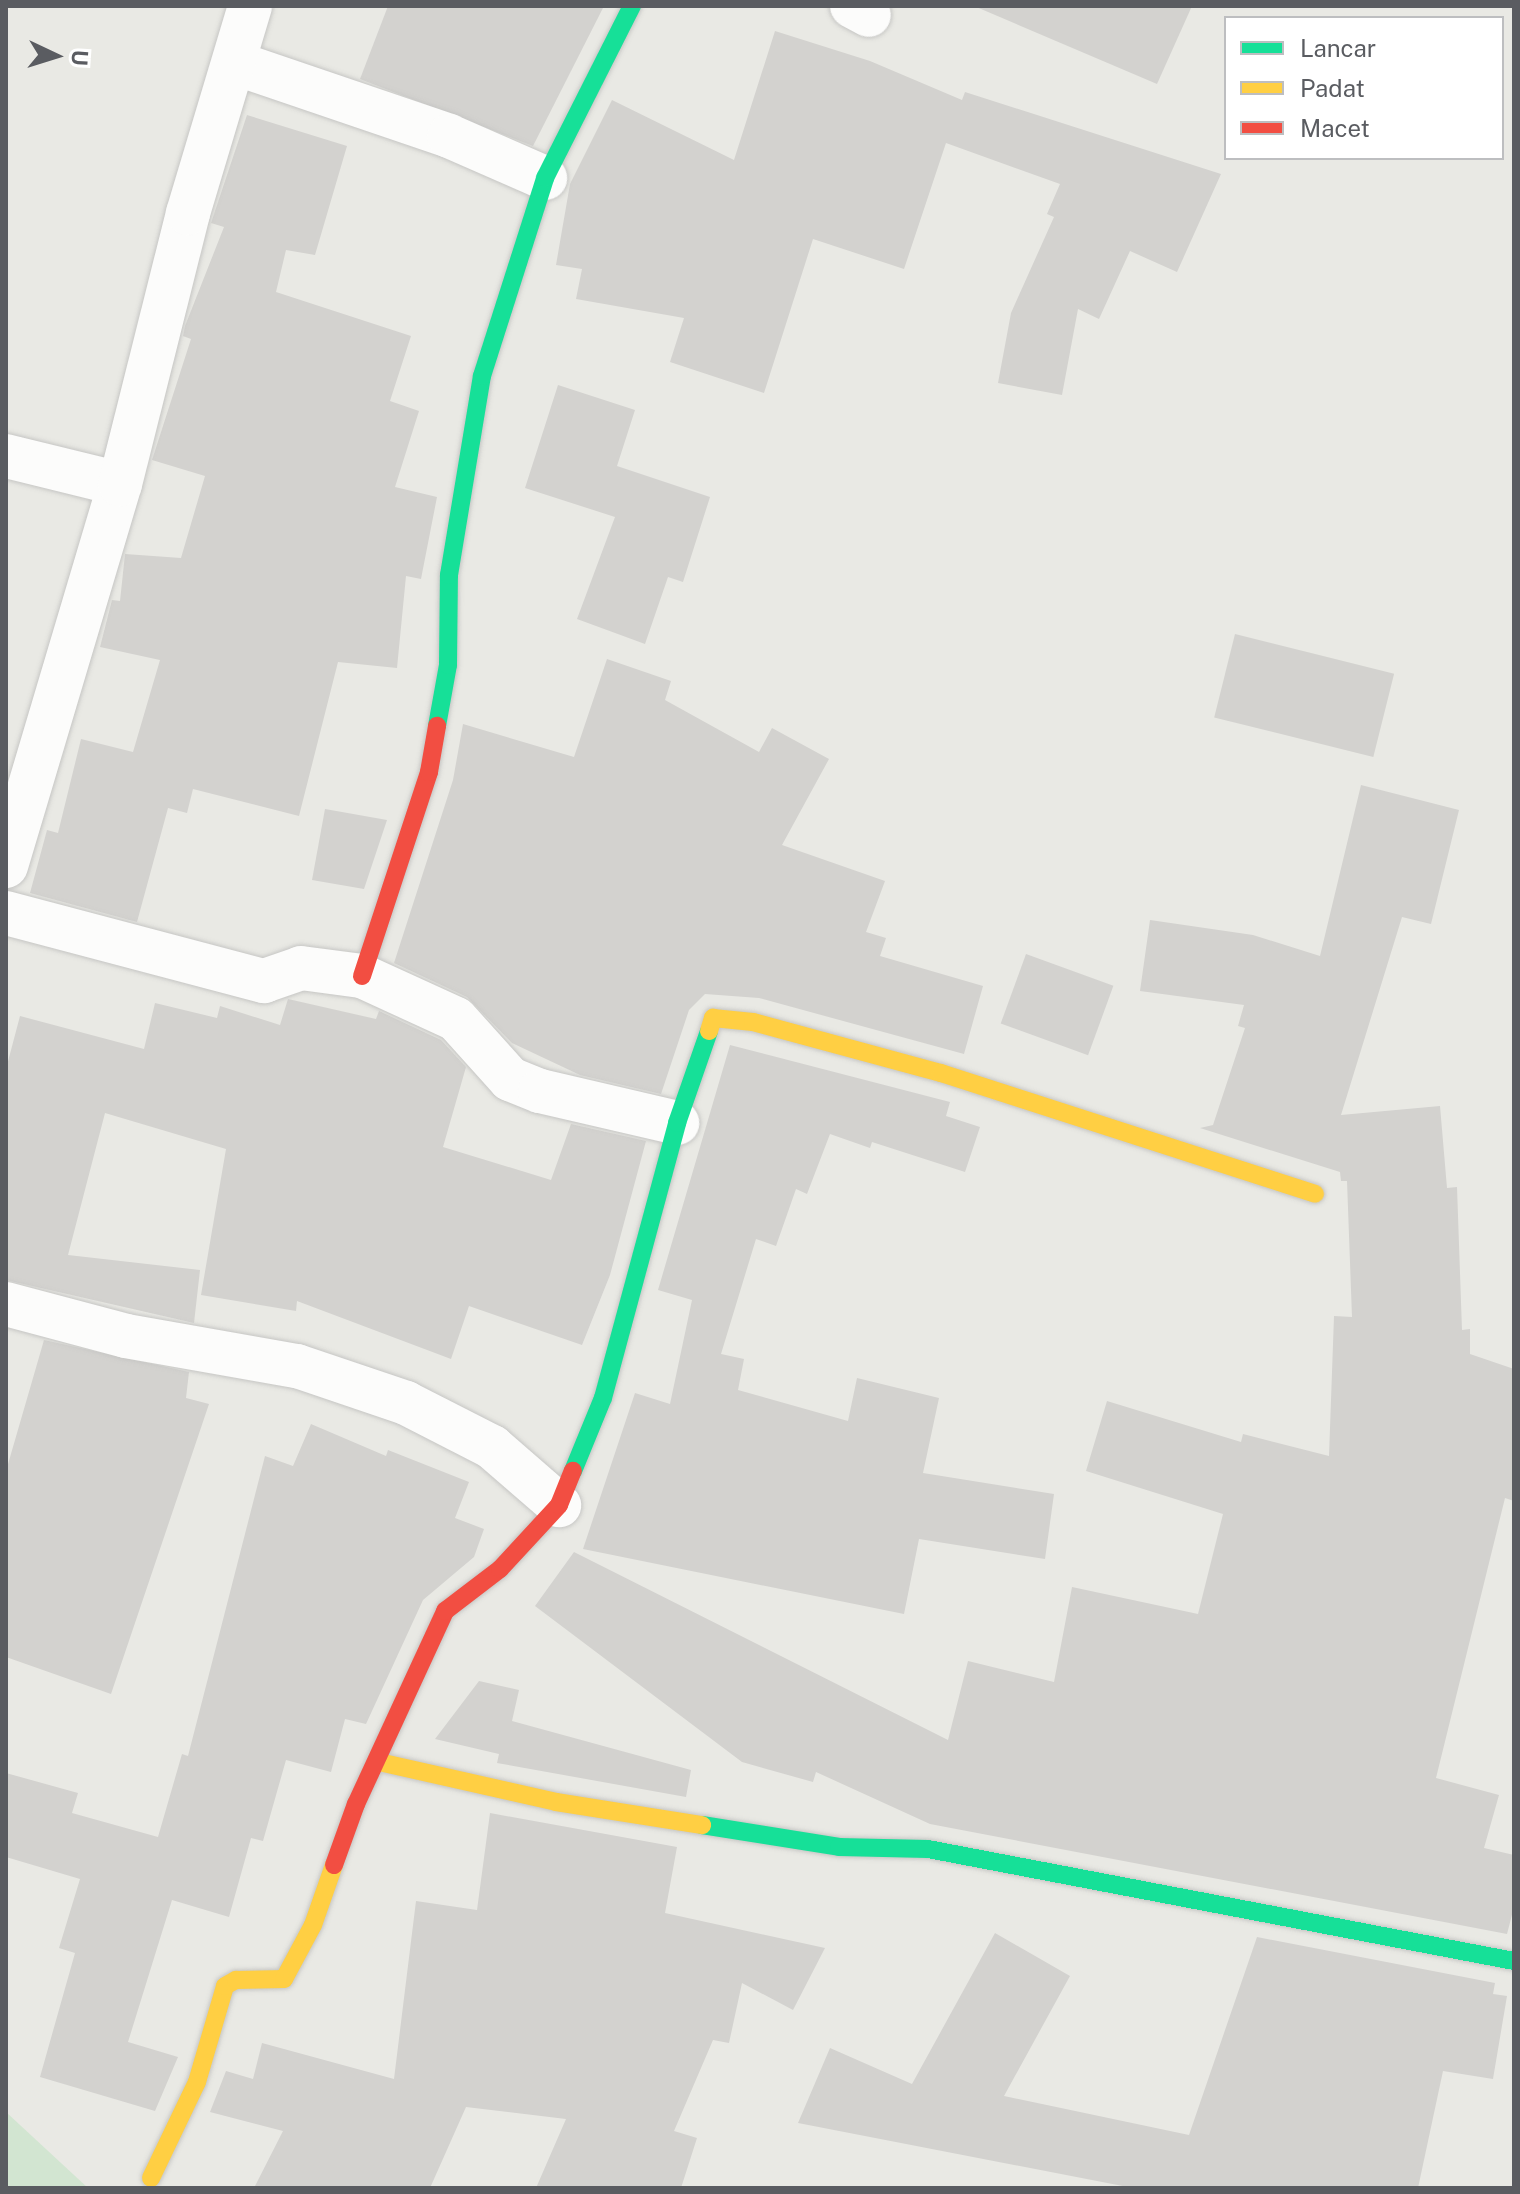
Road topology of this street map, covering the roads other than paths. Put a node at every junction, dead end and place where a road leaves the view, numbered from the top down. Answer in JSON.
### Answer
{"nodes":[{"id":1,"x":250,"y":6,"type":"edge"},
{"id":2,"x":632,"y":6,"type":"edge"},
{"id":3,"x":235,"y":63,"type":"junction"},
{"id":4,"x":545,"y":178,"type":"junction"},
{"id":5,"x":6,"y":456,"type":"edge"},
{"id":6,"x":120,"y":484,"type":"junction"},
{"id":7,"x":6,"y":866,"type":"edge"},
{"id":8,"x":6,"y":913,"type":"edge"},
{"id":9,"x":362,"y":976,"type":"junction"},
{"id":10,"x":677,"y":1123,"type":"junction"},
{"id":11,"x":1315,"y":1194,"type":"dead end"},
{"id":12,"x":6,"y":1304,"type":"edge"},
{"id":13,"x":559,"y":1505,"type":"junction"},
{"id":14,"x":379,"y":1762,"type":"junction"},
{"id":15,"x":1514,"y":1961,"type":"edge"},
{"id":16,"x":151,"y":2178,"type":"dead end"}],
"edges":[{"from":1,"to":3,"type":"street"},
{"from":2,"to":4,"type":"street"},
{"from":3,"to":4,"type":"street"},
{"from":3,"to":6,"type":"street"},
{"from":4,"to":9,"type":"street"},
{"from":5,"to":6,"type":"street"},
{"from":6,"to":7,"type":"street"},
{"from":8,"to":9,"type":"street"},
{"from":9,"to":10,"type":"street"},
{"from":10,"to":11,"type":"street"},
{"from":10,"to":13,"type":"street"},
{"from":12,"to":13,"type":"street"},
{"from":13,"to":14,"type":"street"},
{"from":14,"to":15,"type":"street"},
{"from":14,"to":16,"type":"street"}]}
